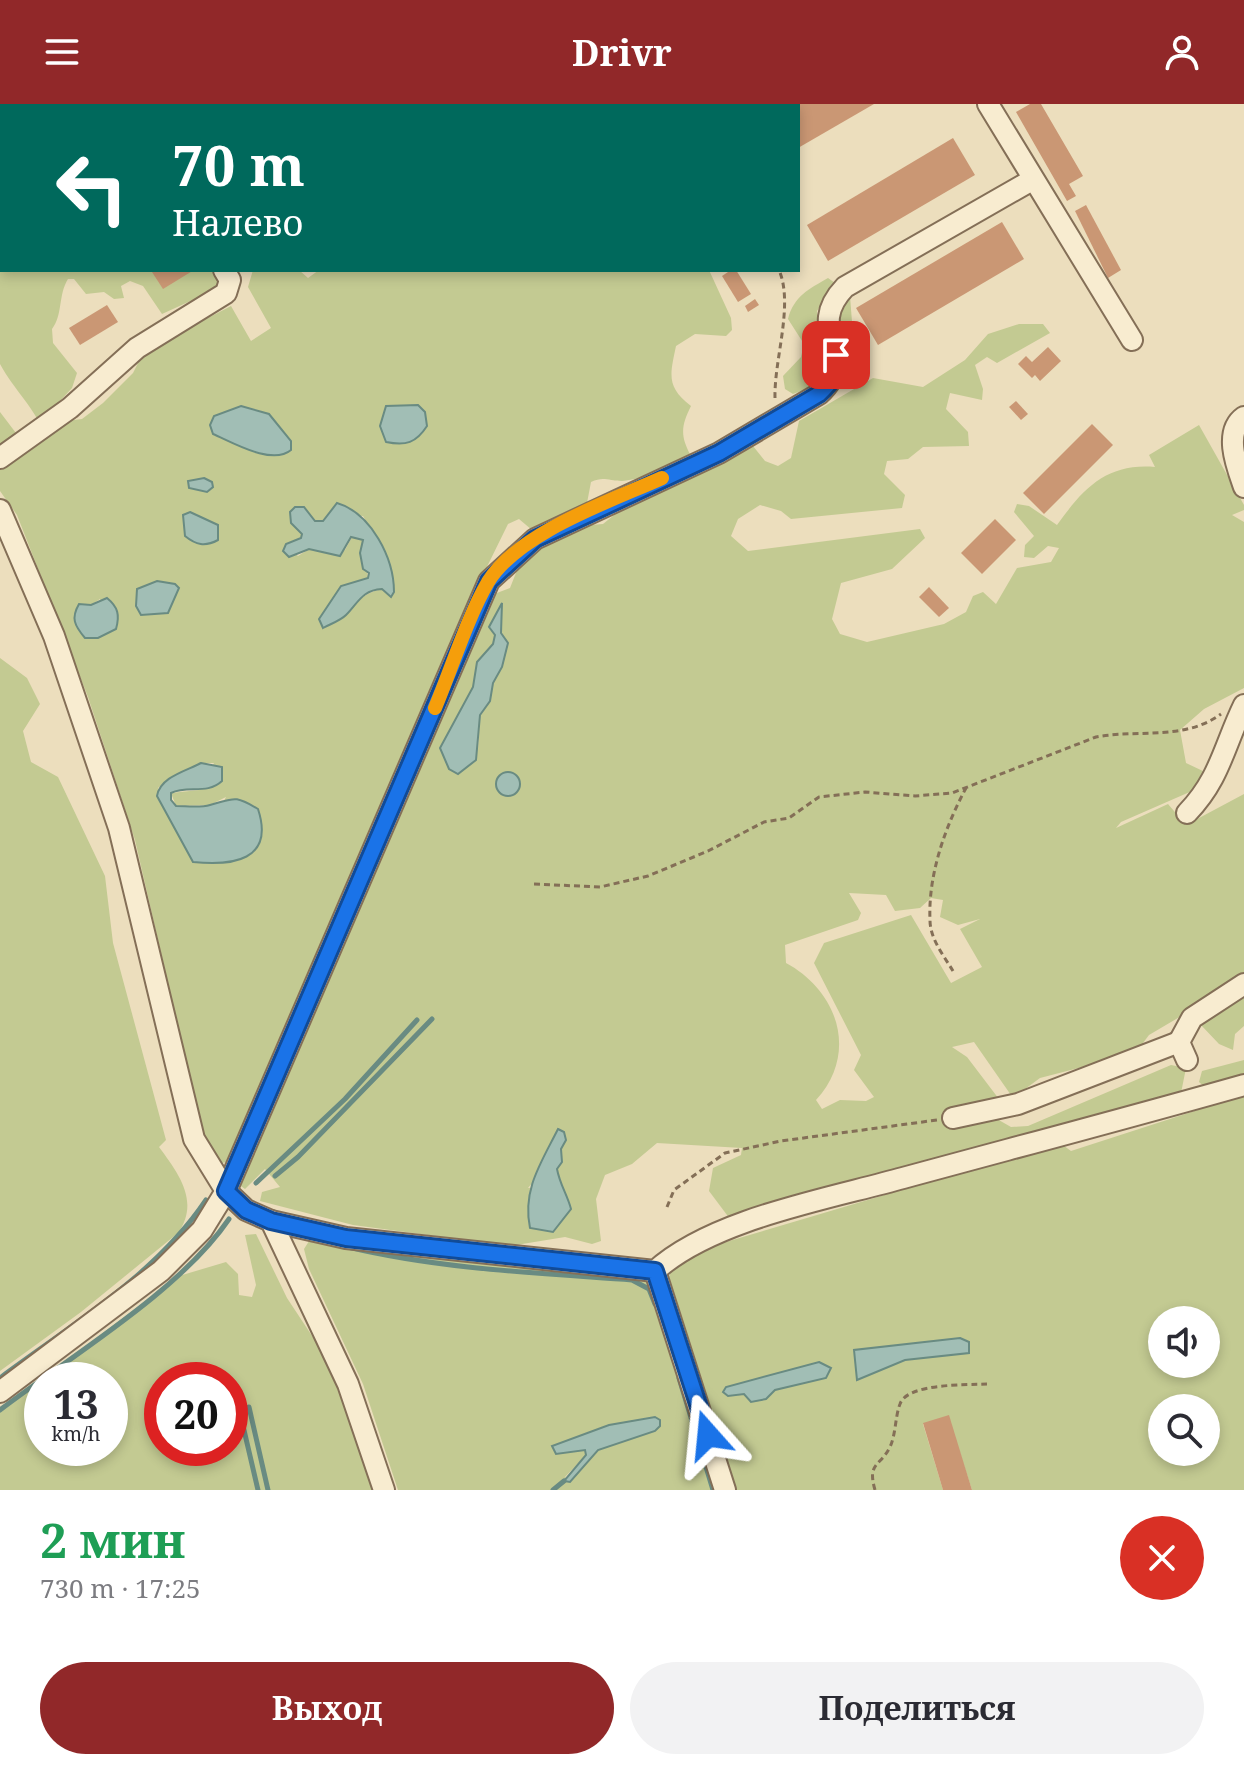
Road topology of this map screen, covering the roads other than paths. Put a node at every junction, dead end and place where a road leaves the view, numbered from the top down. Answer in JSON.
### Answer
{"nodes":[{"id":1,"x":988,"y":104,"type":"edge"},
{"id":2,"x":1032,"y":180,"type":"junction"},
{"id":3,"x":225,"y":272,"type":"edge"},
{"id":4,"x":1132,"y":340,"type":"dead end"},
{"id":5,"x":1244,"y":417,"type":"edge"},
{"id":6,"x":0,"y":458,"type":"edge"},
{"id":7,"x":1244,"y":487,"type":"edge"},
{"id":8,"x":0,"y":510,"type":"edge"},
{"id":9,"x":1237,"y":705,"type":"edge"},
{"id":10,"x":1187,"y":813,"type":"dead end"},
{"id":11,"x":1244,"y":984,"type":"edge"},
{"id":12,"x":1244,"y":1085,"type":"edge"},
{"id":13,"x":953,"y":1118,"type":"road end"},
{"id":14,"x":226,"y":1191,"type":"junction"},
{"id":15,"x":271,"y":1221,"type":"junction"},
{"id":16,"x":655,"y":1271,"type":"junction"},
{"id":17,"x":0,"y":1392,"type":"edge"},
{"id":18,"x":384,"y":1490,"type":"edge"},
{"id":19,"x":725,"y":1490,"type":"edge"}],
"edges":[{"from":1,"to":2,"type":"lane"},
{"from":2,"to":4,"type":"lane"},
{"from":2,"to":14,"type":"lane"},
{"from":3,"to":6,"type":"lane"},
{"from":5,"to":7,"type":"lane"},
{"from":8,"to":14,"type":"lane"},
{"from":9,"to":10,"type":"lane"},
{"from":11,"to":13,"type":"lane"},
{"from":12,"to":16,"type":"lane"},
{"from":14,"to":15,"type":"lane"},
{"from":14,"to":17,"type":"lane"},
{"from":15,"to":16,"type":"lane"},
{"from":15,"to":18,"type":"lane"},
{"from":16,"to":19,"type":"lane"}]}
